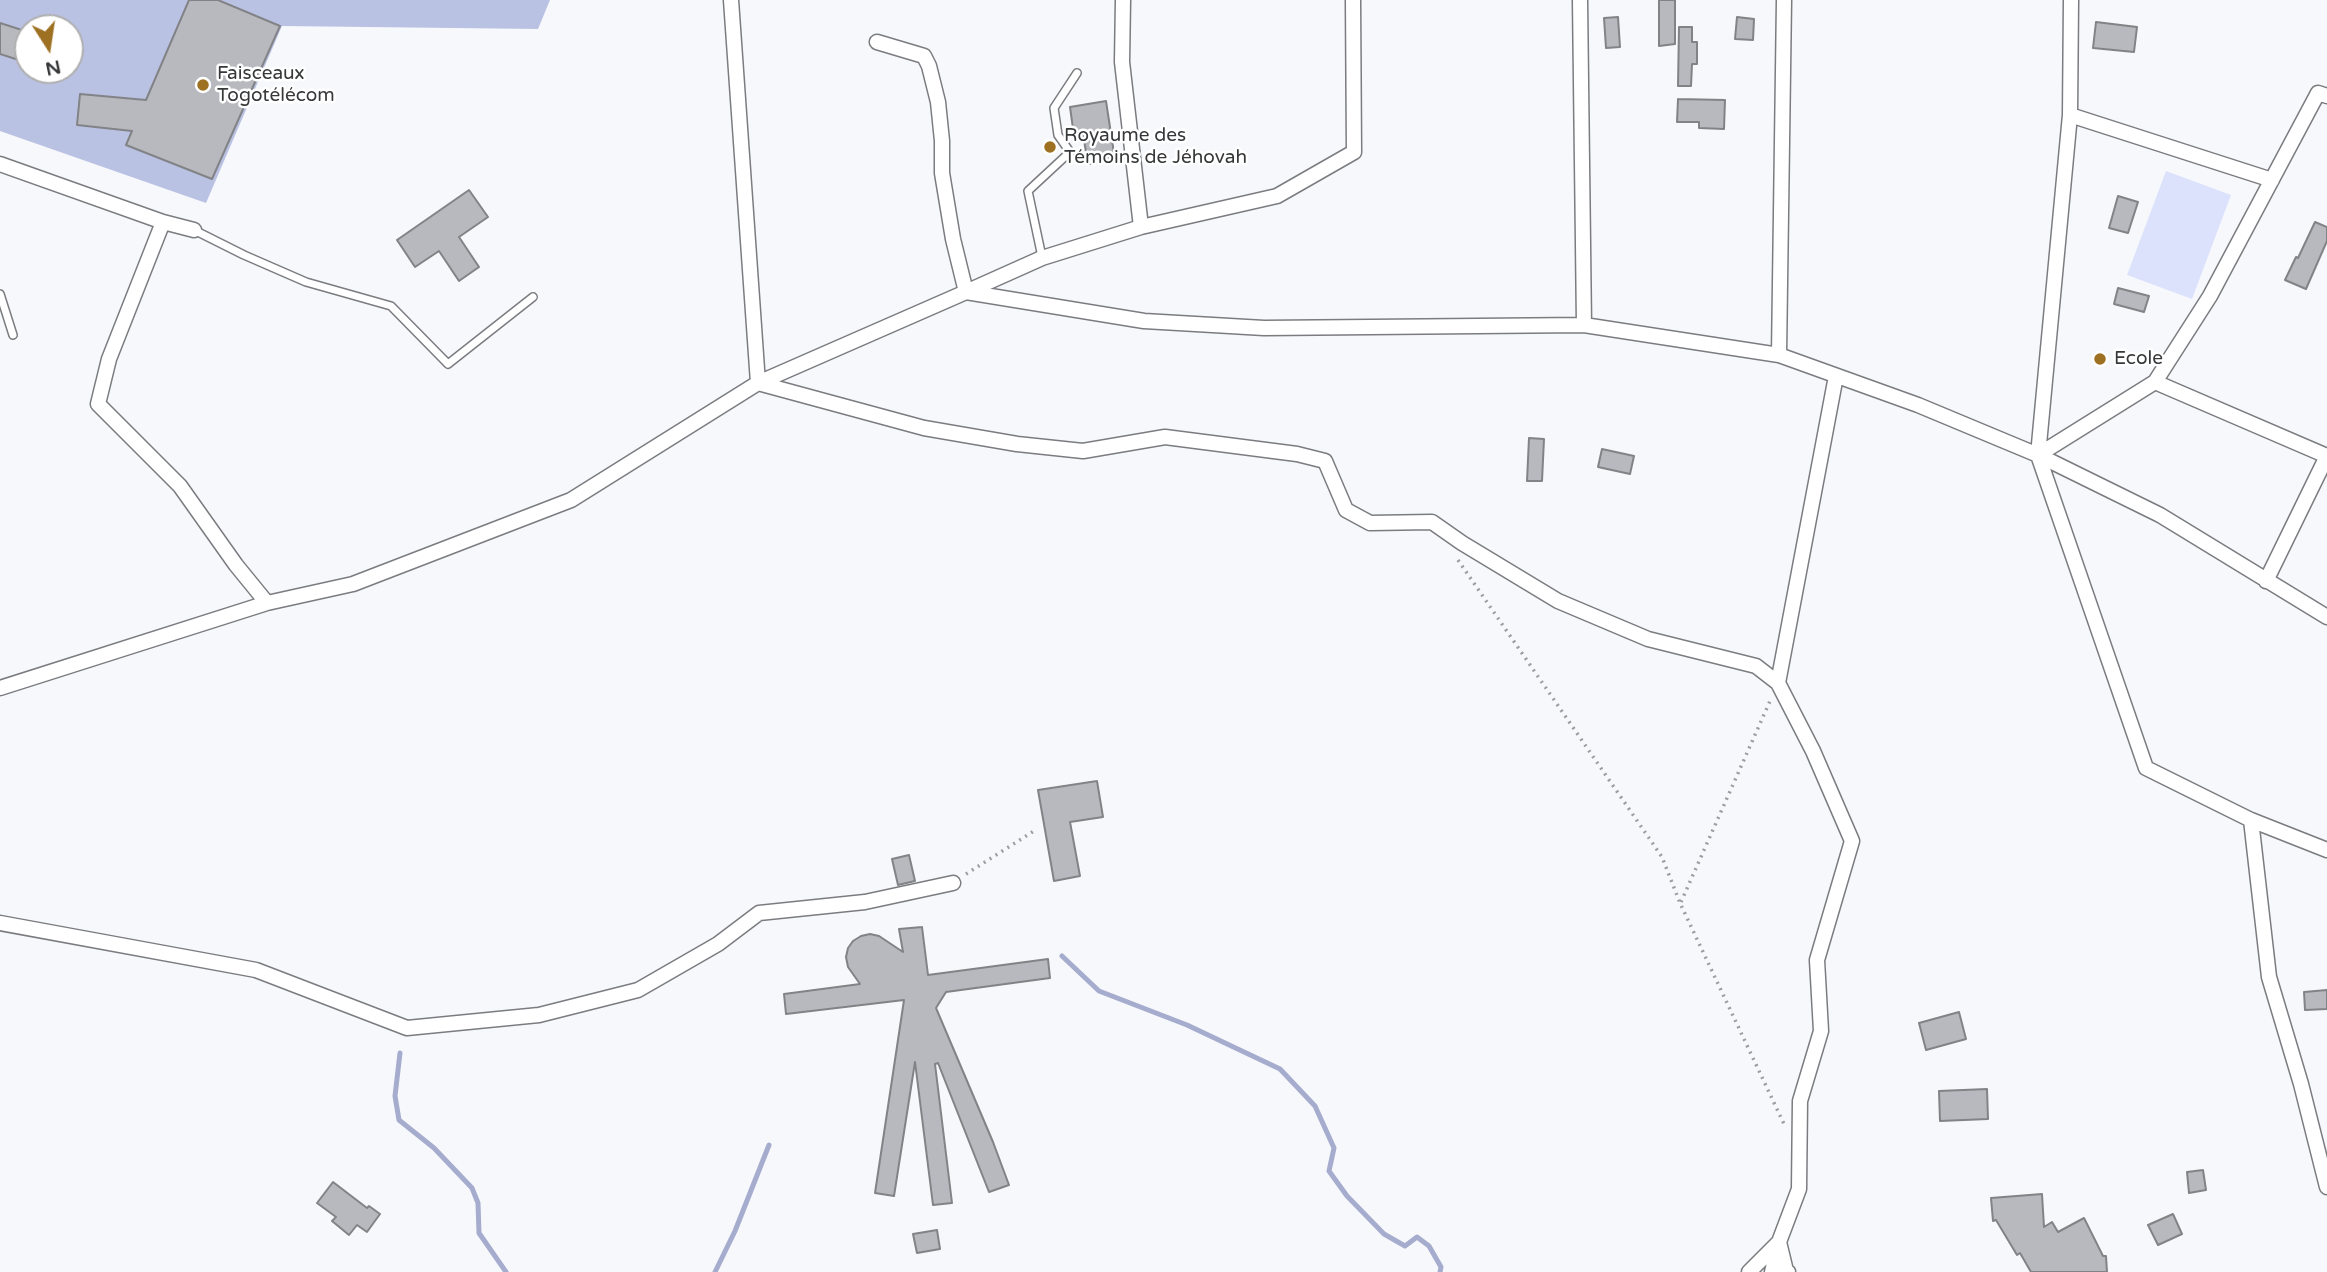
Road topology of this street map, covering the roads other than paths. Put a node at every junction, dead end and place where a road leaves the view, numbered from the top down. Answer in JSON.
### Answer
{"nodes":[{"id":1,"x":731,"y":0,"type":"edge"},
{"id":2,"x":1123,"y":0,"type":"edge"},
{"id":3,"x":1353,"y":0,"type":"edge"},
{"id":4,"x":1580,"y":0,"type":"edge"},
{"id":5,"x":1784,"y":0,"type":"edge"},
{"id":6,"x":2071,"y":0,"type":"edge"},
{"id":7,"x":877,"y":42,"type":"dead end"},
{"id":8,"x":1077,"y":73,"type":"dead end"},
{"id":9,"x":2327,"y":96,"type":"edge"},
{"id":10,"x":2070,"y":115,"type":"junction"},
{"id":11,"x":0,"y":164,"type":"edge"},
{"id":12,"x":2272,"y":180,"type":"junction"},
{"id":13,"x":163,"y":222,"type":"junction"},
{"id":14,"x":1141,"y":227,"type":"junction"},
{"id":15,"x":194,"y":230,"type":"joint"},
{"id":16,"x":1042,"y":258,"type":"junction"},
{"id":17,"x":965,"y":292,"type":"junction"},
{"id":18,"x":0,"y":294,"type":"edge"},
{"id":19,"x":533,"y":298,"type":"dead end"},
{"id":20,"x":1584,"y":325,"type":"junction"},
{"id":21,"x":13,"y":335,"type":"dead end"},
{"id":22,"x":1779,"y":355,"type":"junction"},
{"id":23,"x":1836,"y":376,"type":"junction"},
{"id":24,"x":2155,"y":382,"type":"junction"},
{"id":25,"x":758,"y":383,"type":"junction"},
{"id":26,"x":2038,"y":455,"type":"junction"},
{"id":27,"x":2327,"y":456,"type":"edge"},
{"id":28,"x":2266,"y":581,"type":"junction"},
{"id":29,"x":267,"y":603,"type":"junction"},
{"id":30,"x":2327,"y":617,"type":"edge"},
{"id":31,"x":1778,"y":683,"type":"junction"},
{"id":32,"x":0,"y":688,"type":"edge"},
{"id":33,"x":2251,"y":820,"type":"junction"},
{"id":34,"x":2327,"y":850,"type":"edge"},
{"id":35,"x":953,"y":883,"type":"road end"},
{"id":36,"x":0,"y":923,"type":"edge"},
{"id":37,"x":2327,"y":1187,"type":"edge"},
{"id":38,"x":1779,"y":1242,"type":"junction"},
{"id":39,"x":1749,"y":1272,"type":"edge"},
{"id":40,"x":1772,"y":1272,"type":"edge"},
{"id":41,"x":1788,"y":1272,"type":"edge"}],
"edges":[{"from":1,"to":25,"type":"street"},
{"from":2,"to":14,"type":"street"},
{"from":3,"to":14,"type":"street"},
{"from":4,"to":20,"type":"street"},
{"from":5,"to":22,"type":"street"},
{"from":6,"to":10,"type":"street"},
{"from":7,"to":17,"type":"street"},
{"from":8,"to":16,"type":"lane"},
{"from":9,"to":12,"type":"street"},
{"from":10,"to":12,"type":"street"},
{"from":10,"to":26,"type":"street"},
{"from":11,"to":13,"type":"street"},
{"from":12,"to":24,"type":"street"},
{"from":13,"to":15,"type":"street"},
{"from":13,"to":29,"type":"street"},
{"from":14,"to":16,"type":"street"},
{"from":15,"to":19,"type":"lane"},
{"from":16,"to":17,"type":"street"},
{"from":17,"to":20,"type":"street"},
{"from":17,"to":25,"type":"street"},
{"from":18,"to":21,"type":"lane"},
{"from":20,"to":22,"type":"street"},
{"from":22,"to":23,"type":"street"},
{"from":23,"to":26,"type":"street"},
{"from":23,"to":31,"type":"street"},
{"from":24,"to":26,"type":"street"},
{"from":24,"to":27,"type":"street"},
{"from":25,"to":29,"type":"street"},
{"from":25,"to":31,"type":"street"},
{"from":26,"to":28,"type":"street"},
{"from":26,"to":33,"type":"street"},
{"from":27,"to":28,"type":"street"},
{"from":28,"to":30,"type":"street"},
{"from":29,"to":32,"type":"street"},
{"from":31,"to":38,"type":"street"},
{"from":33,"to":34,"type":"street"},
{"from":33,"to":37,"type":"street"},
{"from":35,"to":36,"type":"street"},
{"from":38,"to":39,"type":"street"},
{"from":38,"to":40,"type":"street"},
{"from":38,"to":41,"type":"street"}]}
